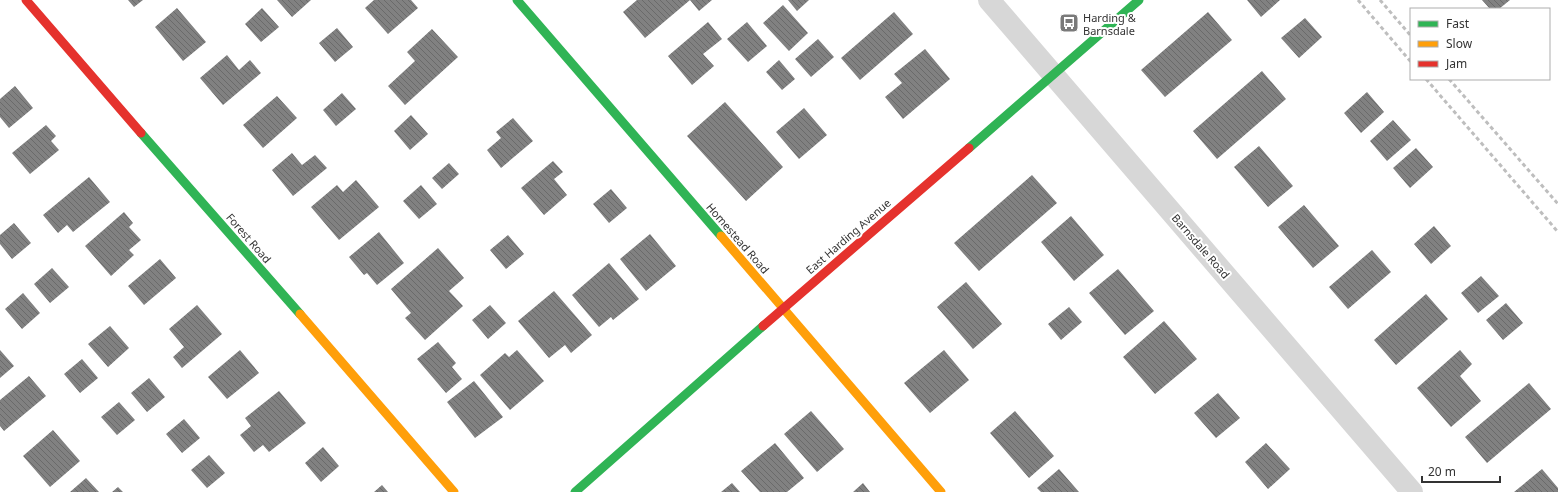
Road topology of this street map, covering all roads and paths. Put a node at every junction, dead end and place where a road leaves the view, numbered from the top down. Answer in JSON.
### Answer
{"nodes":[{"id":1,"x":26,"y":0,"type":"edge"},
{"id":2,"x":517,"y":0,"type":"edge"},
{"id":3,"x":989,"y":0,"type":"edge"},
{"id":4,"x":1139,"y":0,"type":"edge"},
{"id":5,"x":1054,"y":75,"type":"junction"},
{"id":6,"x":783,"y":308,"type":"junction"},
{"id":7,"x":454,"y":492,"type":"edge"},
{"id":8,"x":574,"y":492,"type":"edge"},
{"id":9,"x":940,"y":492,"type":"edge"},
{"id":10,"x":1412,"y":492,"type":"edge"}],
"edges":[{"from":1,"to":7,"type":"street","name":"Forest Road"},
{"from":2,"to":6,"type":"street","name":"Homestead Road"},
{"from":3,"to":5,"type":"street","name":"Barnsdale Road"},
{"from":4,"to":5,"type":"street","name":"East Harding Avenue"},
{"from":5,"to":6,"type":"street","name":"East Harding Avenue"},
{"from":5,"to":10,"type":"street","name":"Barnsdale Road"},
{"from":6,"to":8,"type":"street","name":"East Harding Avenue"},
{"from":6,"to":9,"type":"street","name":"Homestead Road"}]}
